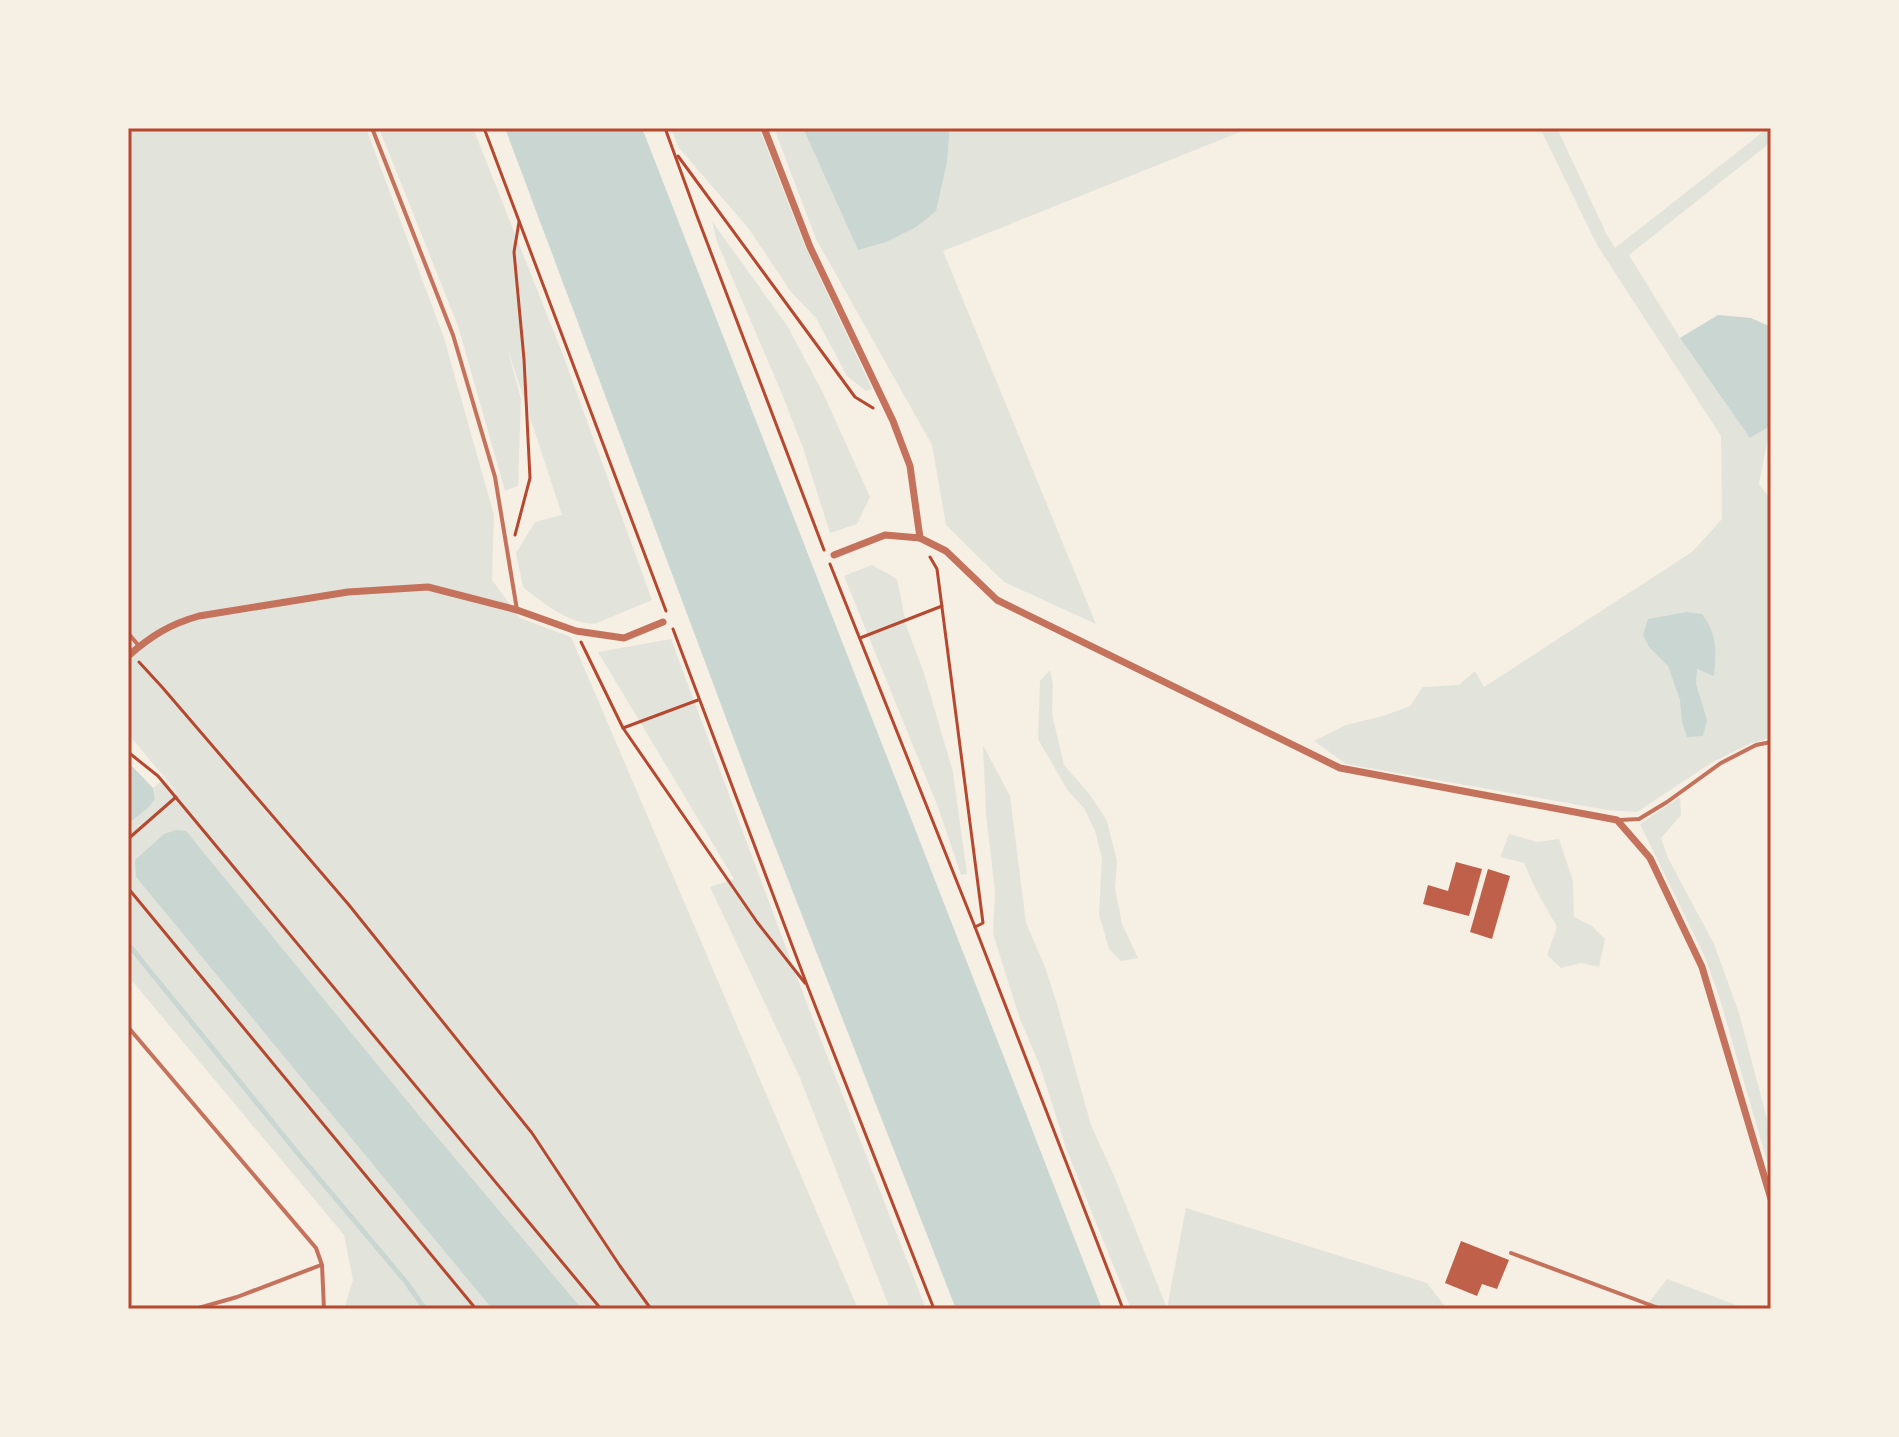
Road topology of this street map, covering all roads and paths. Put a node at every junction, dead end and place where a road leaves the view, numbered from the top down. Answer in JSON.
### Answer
{"nodes":[{"id":1,"x":372,"y":128,"type":"edge"},
{"id":2,"x":484,"y":128,"type":"edge"},
{"id":3,"x":665,"y":128,"type":"edge"},
{"id":4,"x":764,"y":128,"type":"edge"},
{"id":5,"x":675,"y":153,"type":"junction"},
{"id":6,"x":519,"y":221,"type":"junction"},
{"id":7,"x":893,"y":421,"type":"junction"},
{"id":8,"x":920,"y":538,"type":"junction"},
{"id":9,"x":834,"y":555,"type":"dead end"},
{"id":10,"x":509,"y":558,"type":"junction"},
{"id":11,"x":942,"y":606,"type":"junction"},
{"id":12,"x":517,"y":610,"type":"junction"},
{"id":13,"x":666,"y":610,"type":"dead end"},
{"id":14,"x":667,"y":623,"type":"joint"},
{"id":15,"x":576,"y":631,"type":"junction"},
{"id":16,"x":128,"y":633,"type":"edge"},
{"id":17,"x":859,"y":638,"type":"junction"},
{"id":18,"x":139,"y":646,"type":"junction"},
{"id":19,"x":129,"y":654,"type":"edge"},
{"id":20,"x":699,"y":699,"type":"junction"},
{"id":21,"x":623,"y":728,"type":"junction"},
{"id":22,"x":1771,"y":742,"type":"edge"},
{"id":23,"x":128,"y":752,"type":"edge"},
{"id":24,"x":176,"y":797,"type":"junction"},
{"id":25,"x":1617,"y":820,"type":"junction"},
{"id":26,"x":128,"y":839,"type":"edge"},
{"id":27,"x":128,"y":888,"type":"edge"},
{"id":28,"x":975,"y":927,"type":"junction"},
{"id":29,"x":807,"y":985,"type":"junction"},
{"id":30,"x":128,"y":1027,"type":"edge"},
{"id":31,"x":1771,"y":1199,"type":"edge"},
{"id":32,"x":1511,"y":1253,"type":"dead end"},
{"id":33,"x":322,"y":1265,"type":"junction"},
{"id":34,"x":195,"y":1309,"type":"edge"},
{"id":35,"x":324,"y":1309,"type":"edge"},
{"id":36,"x":476,"y":1309,"type":"edge"},
{"id":37,"x":601,"y":1309,"type":"edge"},
{"id":38,"x":651,"y":1309,"type":"edge"},
{"id":39,"x":934,"y":1309,"type":"edge"},
{"id":40,"x":1123,"y":1309,"type":"edge"},
{"id":41,"x":1661,"y":1309,"type":"edge"}],
"edges":[{"from":1,"to":10,"type":"lane"},
{"from":2,"to":6,"type":"path"},
{"from":3,"to":5,"type":"path"},
{"from":4,"to":7,"type":"street"},
{"from":5,"to":7,"type":"path"},
{"from":5,"to":17,"type":"path"},
{"from":6,"to":10,"type":"path"},
{"from":6,"to":13,"type":"path"},
{"from":7,"to":8,"type":"street"},
{"from":8,"to":9,"type":"street"},
{"from":8,"to":11,"type":"path"},
{"from":8,"to":25,"type":"street"},
{"from":10,"to":12,"type":"lane"},
{"from":11,"to":17,"type":"path"},
{"from":11,"to":28,"type":"path"},
{"from":12,"to":15,"type":"street"},
{"from":12,"to":18,"type":"street"},
{"from":14,"to":15,"type":"street"},
{"from":14,"to":20,"type":"path"},
{"from":15,"to":21,"type":"path"},
{"from":16,"to":18,"type":"lane"},
{"from":17,"to":28,"type":"path"},
{"from":18,"to":19,"type":"street"},
{"from":19,"to":38,"type":"path"},
{"from":20,"to":21,"type":"path"},
{"from":20,"to":29,"type":"path"},
{"from":21,"to":29,"type":"path"},
{"from":22,"to":25,"type":"lane"},
{"from":23,"to":24,"type":"path"},
{"from":24,"to":26,"type":"path"},
{"from":24,"to":37,"type":"path"},
{"from":25,"to":31,"type":"street"},
{"from":27,"to":36,"type":"path"},
{"from":28,"to":40,"type":"path"},
{"from":29,"to":39,"type":"path"},
{"from":30,"to":33,"type":"lane"},
{"from":32,"to":41,"type":"lane"},
{"from":33,"to":34,"type":"lane"},
{"from":33,"to":35,"type":"lane"}]}
